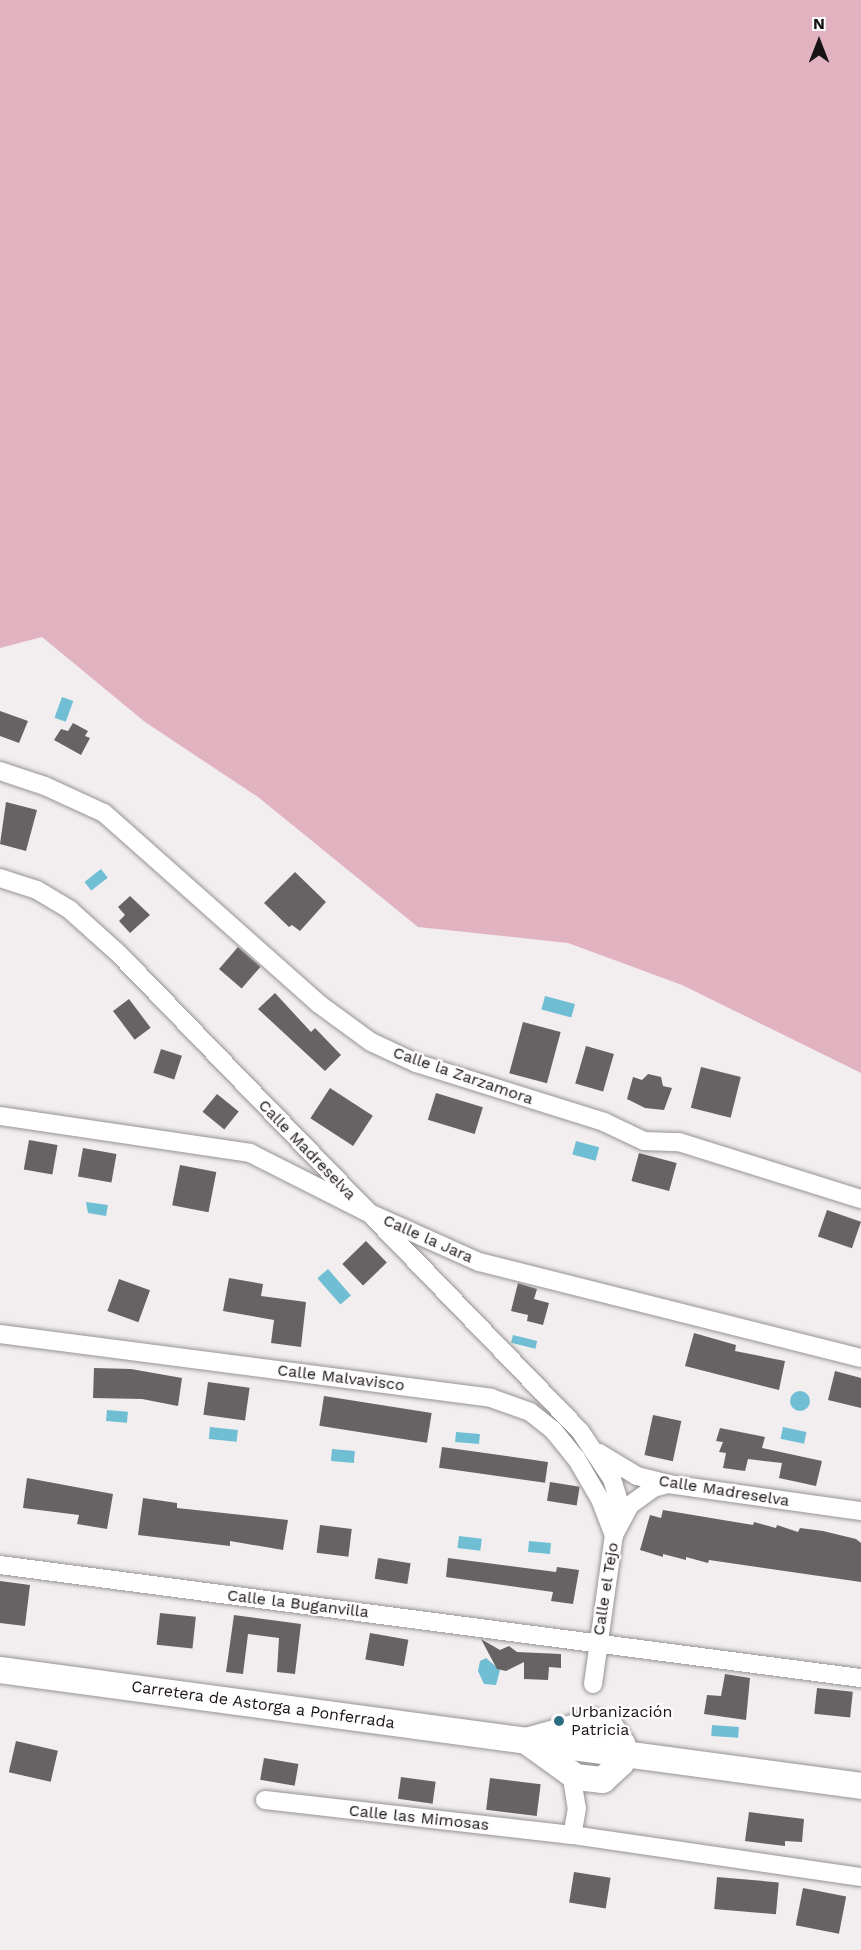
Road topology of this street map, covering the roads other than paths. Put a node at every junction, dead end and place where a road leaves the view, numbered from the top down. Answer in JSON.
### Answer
{"nodes":[{"id":1,"x":0,"y":771,"type":"edge"},
{"id":2,"x":0,"y":878,"type":"edge"},
{"id":3,"x":0,"y":1116,"type":"edge"},
{"id":4,"x":861,"y":1199,"type":"edge"},
{"id":5,"x":367,"y":1212,"type":"junction"},
{"id":6,"x":0,"y":1334,"type":"edge"},
{"id":7,"x":861,"y":1358,"type":"edge"},
{"id":8,"x":593,"y":1450,"type":"junction"},
{"id":9,"x":668,"y":1484,"type":"junction"},
{"id":10,"x":861,"y":1511,"type":"edge"},
{"id":11,"x":614,"y":1535,"type":"junction"},
{"id":12,"x":0,"y":1565,"type":"edge"},
{"id":13,"x":597,"y":1642,"type":"junction"},
{"id":14,"x":0,"y":1670,"type":"edge"},
{"id":15,"x":861,"y":1678,"type":"edge"},
{"id":16,"x":593,"y":1684,"type":"dead end"},
{"id":17,"x":567,"y":1738,"type":"junction"},
{"id":18,"x":526,"y":1741,"type":"junction"},
{"id":19,"x":615,"y":1760,"type":"junction"},
{"id":20,"x":571,"y":1772,"type":"junction"},
{"id":21,"x":861,"y":1786,"type":"edge"},
{"id":22,"x":265,"y":1800,"type":"dead end"},
{"id":23,"x":577,"y":1808,"type":"junction"},
{"id":24,"x":572,"y":1835,"type":"junction"},
{"id":25,"x":861,"y":1877,"type":"edge"}],
"edges":[{"from":1,"to":4,"type":"street","name":"Calle la Zarzamora"},
{"from":2,"to":5,"type":"street","name":"Calle Madreselva"},
{"from":3,"to":5,"type":"street","name":"Calle la Jara"},
{"from":5,"to":7,"type":"street","name":"Calle la Jara"},
{"from":5,"to":8,"type":"street","name":"Calle Madreselva"},
{"from":6,"to":11,"type":"street","name":"Calle Malvavisco"},
{"from":8,"to":9,"type":"street","name":"Calle Madreselva"},
{"from":8,"to":11,"type":"street","name":"Calle Madreselva"},
{"from":9,"to":10,"type":"street","name":"Calle Madreselva"},
{"from":9,"to":11,"type":"street","name":"Calle el Tejo"},
{"from":11,"to":13,"type":"street","name":"Calle el Tejo"},
{"from":12,"to":13,"type":"street","name":"Calle la Buganvilla"},
{"from":13,"to":15,"type":"street","name":"Calle la Buganvilla"},
{"from":13,"to":16,"type":"street","name":"Calle el Tejo"},
{"from":14,"to":18,"type":"main road","name":"Carretera de Astorga a Ponferrada"},
{"from":17,"to":18,"type":"main road","name":"Carretera de Astorga a Ponferrada"},
{"from":17,"to":19,"type":"main road","name":"Carretera de Astorga a Ponferrada"},
{"from":17,"to":20,"type":"main road"},
{"from":18,"to":20,"type":"main road","name":"Carretera de Astorga a Ponferrada"},
{"from":19,"to":20,"type":"main road","name":"Carretera de Astorga a Ponferrada"},
{"from":19,"to":21,"type":"main road","name":"Carretera de Astorga a Ponferrada"},
{"from":19,"to":23,"type":"street"},
{"from":20,"to":23,"type":"street"},
{"from":22,"to":24,"type":"street","name":"Calle las Mimosas"},
{"from":23,"to":24,"type":"street"},
{"from":24,"to":25,"type":"street","name":"Calle las Mimosas"}]}
